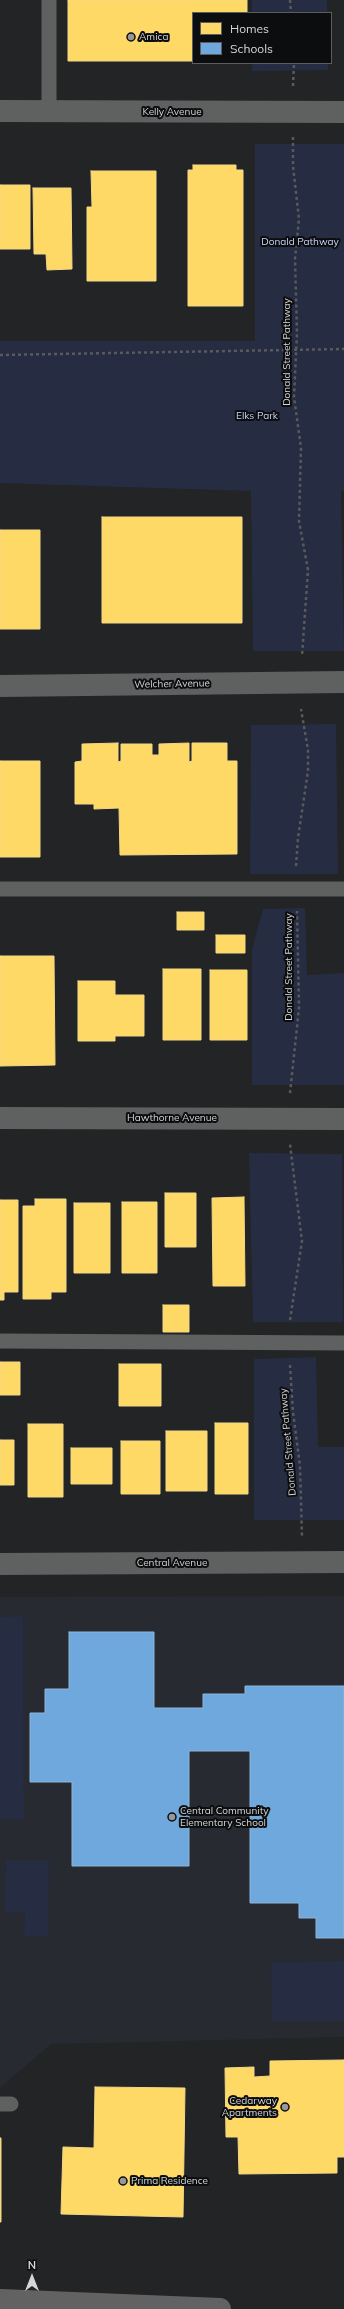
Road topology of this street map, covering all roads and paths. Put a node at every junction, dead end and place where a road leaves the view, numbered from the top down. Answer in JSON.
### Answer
{"nodes":[{"id":1,"x":49,"y":0,"type":"edge"},
{"id":2,"x":290,"y":0,"type":"edge"},
{"id":3,"x":290,"y":12,"type":"edge"},
{"id":4,"x":294,"y":64,"type":"edge"},
{"id":5,"x":294,"y":93,"type":"dead end"},
{"id":6,"x":0,"y":111,"type":"edge"},
{"id":7,"x":49,"y":111,"type":"junction"},
{"id":8,"x":344,"y":112,"type":"edge"},
{"id":9,"x":294,"y":132,"type":"dead end"},
{"id":10,"x":296,"y":348,"type":"junction"},
{"id":11,"x":344,"y":349,"type":"edge"},
{"id":12,"x":0,"y":355,"type":"edge"},
{"id":13,"x":302,"y":660,"type":"dead end"},
{"id":14,"x":344,"y":682,"type":"edge"},
{"id":15,"x":0,"y":686,"type":"edge"},
{"id":16,"x":302,"y":702,"type":"dead end"},
{"id":17,"x":296,"y":869,"type":"dead end"},
{"id":18,"x":0,"y":889,"type":"edge"},
{"id":19,"x":344,"y":889,"type":"edge"},
{"id":20,"x":297,"y":909,"type":"dead end"},
{"id":21,"x":290,"y":1097,"type":"dead end"},
{"id":22,"x":0,"y":1118,"type":"edge"},
{"id":23,"x":344,"y":1119,"type":"edge"},
{"id":24,"x":290,"y":1142,"type":"dead end"},
{"id":25,"x":290,"y":1326,"type":"dead end"},
{"id":26,"x":0,"y":1341,"type":"edge"},
{"id":27,"x":344,"y":1343,"type":"edge"},
{"id":28,"x":290,"y":1362,"type":"dead end"},
{"id":29,"x":302,"y":1527,"type":"dead end"},
{"id":30,"x":344,"y":1562,"type":"edge"},
{"id":31,"x":0,"y":1564,"type":"edge"},
{"id":32,"x":0,"y":2300,"type":"edge"},
{"id":33,"x":220,"y":2309,"type":"edge"}],
"edges":[{"from":1,"to":7,"type":"lane"},
{"from":2,"to":3,"type":"path"},
{"from":4,"to":5,"type":"path"},
{"from":6,"to":7,"type":"street","name":"Kelly Avenue"},
{"from":7,"to":8,"type":"street","name":"Kelly Avenue"},
{"from":9,"to":10,"type":"path","name":"Donald Street Pathway"},
{"from":10,"to":11,"type":"path"},
{"from":10,"to":12,"type":"path"},
{"from":10,"to":13,"type":"path","name":"Donald Street Pathway"},
{"from":14,"to":15,"type":"street","name":"Welcher Avenue"},
{"from":16,"to":17,"type":"path"},
{"from":18,"to":19,"type":"lane"},
{"from":20,"to":21,"type":"path","name":"Donald Street Pathway"},
{"from":22,"to":23,"type":"street","name":"Hawthorne Avenue"},
{"from":24,"to":25,"type":"path"},
{"from":26,"to":27,"type":"lane"},
{"from":28,"to":29,"type":"path","name":"Donald Street Pathway"},
{"from":30,"to":31,"type":"street","name":"Central Avenue"},
{"from":32,"to":33,"type":"main road"}]}
